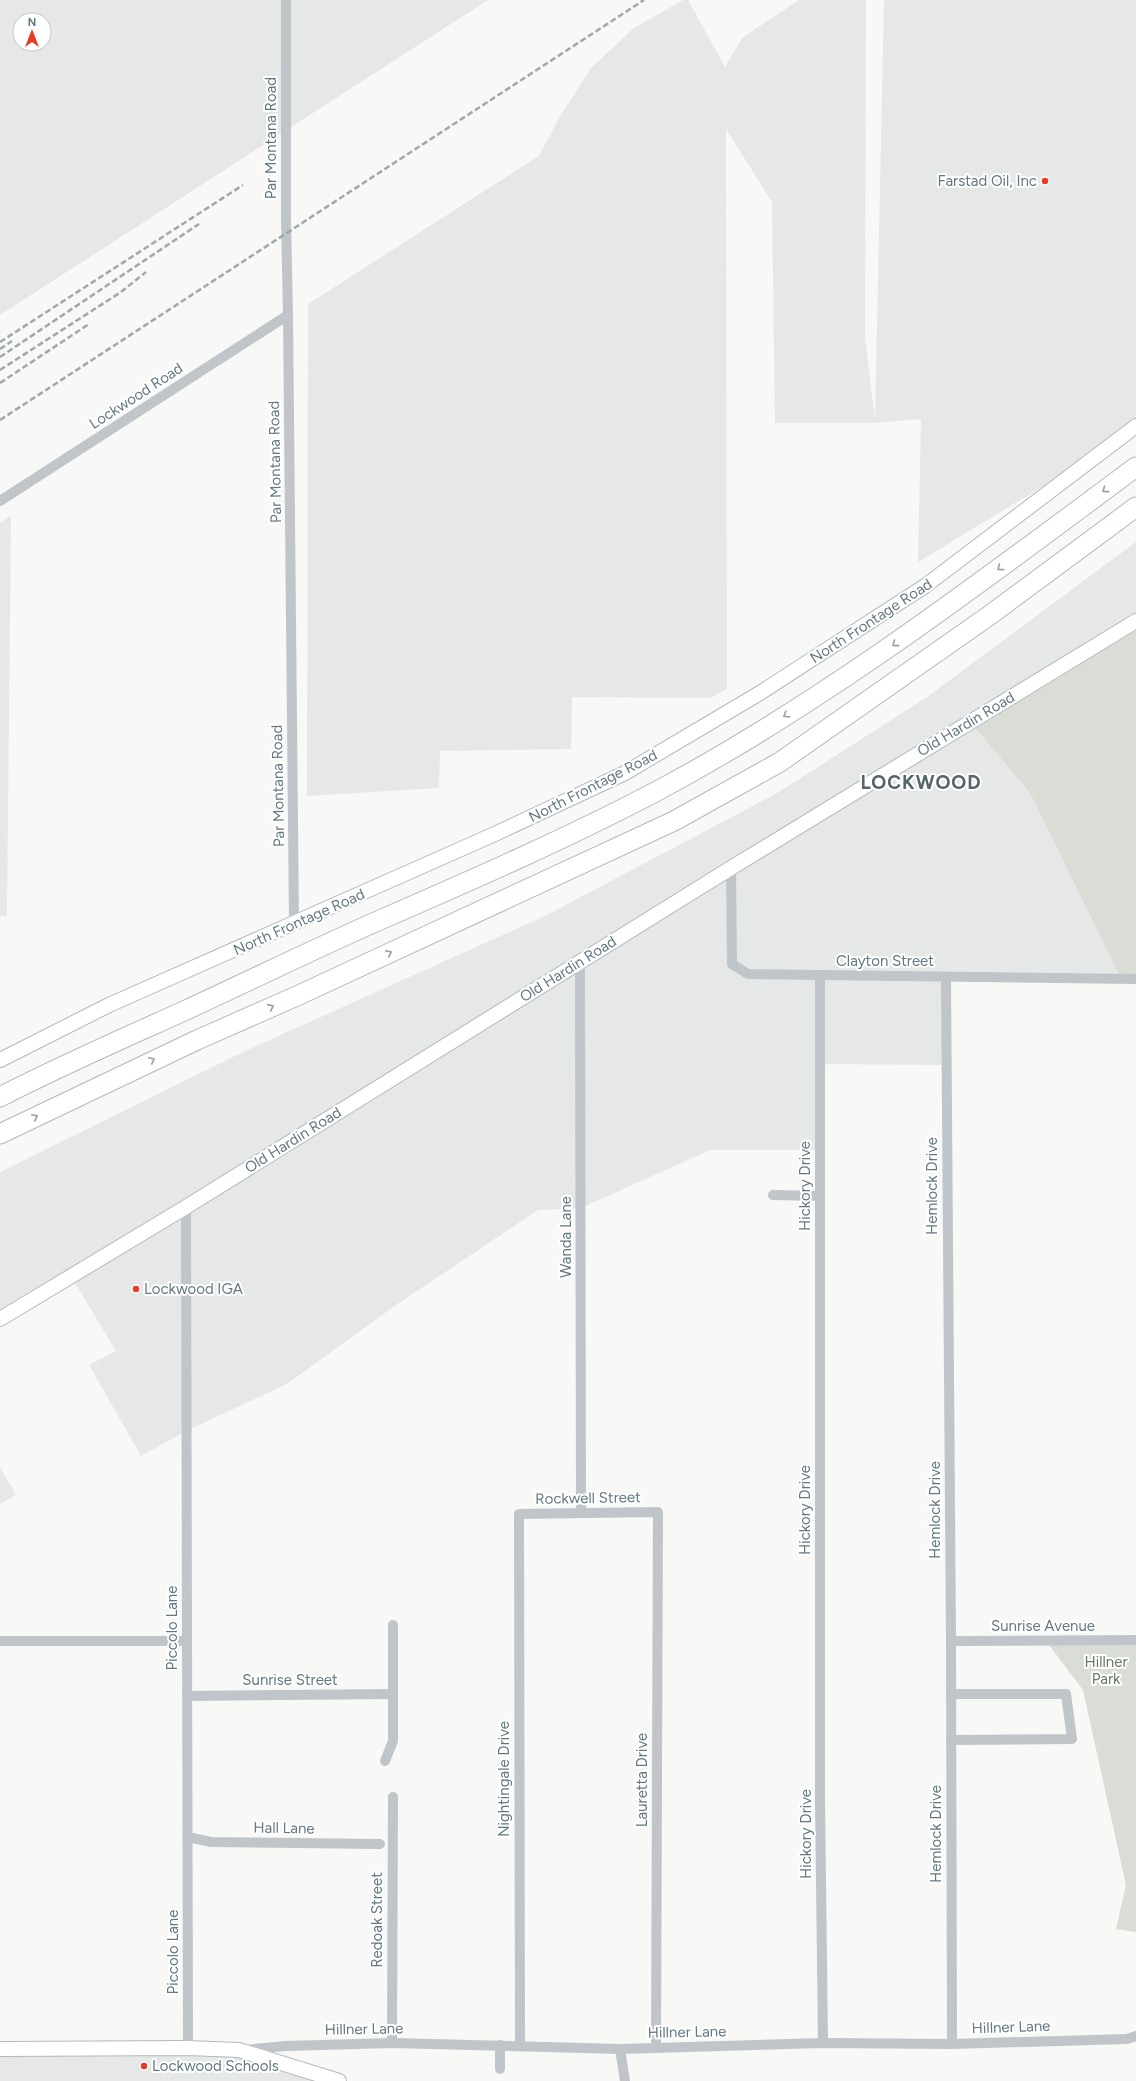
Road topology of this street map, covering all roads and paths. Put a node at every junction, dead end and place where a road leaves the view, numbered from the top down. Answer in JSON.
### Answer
{"nodes":[{"id":1,"x":286,"y":0,"type":"edge"},
{"id":2,"x":288,"y":315,"type":"junction"},
{"id":3,"x":1136,"y":426,"type":"edge"},
{"id":4,"x":1136,"y":467,"type":"edge"},
{"id":5,"x":0,"y":501,"type":"edge"},
{"id":6,"x":1136,"y":507,"type":"edge"},
{"id":7,"x":1136,"y":621,"type":"edge"},
{"id":8,"x":731,"y":868,"type":"junction"},
{"id":9,"x":294,"y":924,"type":"junction"},
{"id":10,"x":580,"y":961,"type":"junction"},
{"id":11,"x":820,"y":976,"type":"junction"},
{"id":12,"x":946,"y":976,"type":"junction"},
{"id":13,"x":1136,"y":979,"type":"edge"},
{"id":14,"x":0,"y":1060,"type":"edge"},
{"id":15,"x":0,"y":1097,"type":"edge"},
{"id":16,"x":0,"y":1134,"type":"edge"},
{"id":17,"x":773,"y":1195,"type":"dead end"},
{"id":18,"x":820,"y":1196,"type":"junction"},
{"id":19,"x":186,"y":1207,"type":"junction"},
{"id":20,"x":0,"y":1319,"type":"edge"},
{"id":21,"x":581,"y":1512,"type":"junction"},
{"id":22,"x":658,"y":1512,"type":"joint"},
{"id":23,"x":519,"y":1514,"type":"joint"},
{"id":24,"x":393,"y":1625,"type":"dead end"},
{"id":25,"x":1136,"y":1640,"type":"edge"},
{"id":26,"x":0,"y":1641,"type":"edge"},
{"id":27,"x":187,"y":1641,"type":"junction"},
{"id":28,"x":951,"y":1641,"type":"junction"},
{"id":29,"x":393,"y":1694,"type":"junction"},
{"id":30,"x":951,"y":1694,"type":"junction"},
{"id":31,"x":187,"y":1696,"type":"junction"},
{"id":32,"x":951,"y":1740,"type":"junction"},
{"id":33,"x":385,"y":1761,"type":"dead end"},
{"id":34,"x":393,"y":1797,"type":"dead end"},
{"id":35,"x":188,"y":1837,"type":"junction"},
{"id":36,"x":380,"y":1844,"type":"dead end"},
{"id":37,"x":1136,"y":2036,"type":"edge"},
{"id":38,"x":392,"y":2043,"type":"junction"},
{"id":39,"x":823,"y":2043,"type":"junction"},
{"id":40,"x":952,"y":2044,"type":"junction"},
{"id":41,"x":500,"y":2045,"type":"junction"},
{"id":42,"x":520,"y":2045,"type":"junction"},
{"id":43,"x":188,"y":2048,"type":"junction"},
{"id":44,"x":656,"y":2048,"type":"junction"},
{"id":45,"x":0,"y":2049,"type":"edge"},
{"id":46,"x":620,"y":2049,"type":"junction"},
{"id":47,"x":239,"y":2050,"type":"junction"},
{"id":48,"x":500,"y":2069,"type":"dead end"},
{"id":49,"x":339,"y":2081,"type":"edge"},
{"id":50,"x":624,"y":2081,"type":"edge"}],
"edges":[{"from":1,"to":2,"type":"street","name":"Par Montana Road"},
{"from":2,"to":5,"type":"street","name":"Lockwood Road"},
{"from":2,"to":9,"type":"street","name":"Par Montana Road"},
{"from":3,"to":9,"type":"street","name":"North Frontage Road"},
{"from":4,"to":15,"type":"highway","one_way":true},
{"from":16,"to":6,"type":"highway","one_way":true},
{"from":7,"to":8,"type":"street","name":"Old Hardin Road"},
{"from":8,"to":10,"type":"street","name":"Old Hardin Road"},
{"from":8,"to":11,"type":"street","name":"Clayton Street"},
{"from":9,"to":14,"type":"street","name":"North Frontage Road"},
{"from":10,"to":19,"type":"street","name":"Old Hardin Road"},
{"from":10,"to":21,"type":"street","name":"Wanda Lane"},
{"from":11,"to":12,"type":"street","name":"Clayton Street"},
{"from":11,"to":18,"type":"street","name":"Hickory Drive"},
{"from":12,"to":13,"type":"street","name":"Clayton Street"},
{"from":12,"to":28,"type":"street","name":"Hemlock Drive"},
{"from":17,"to":18,"type":"street"},
{"from":18,"to":39,"type":"street","name":"Hickory Drive"},
{"from":19,"to":20,"type":"street","name":"Old Hardin Road"},
{"from":19,"to":27,"type":"street","name":"Piccolo Lane"},
{"from":21,"to":22,"type":"street","name":"Rockwell Street"},
{"from":21,"to":23,"type":"street","name":"Rockwell Street"},
{"from":22,"to":44,"type":"street","name":"Lauretta Drive"},
{"from":23,"to":42,"type":"street","name":"Nightingale Drive"},
{"from":24,"to":29,"type":"street"},
{"from":25,"to":28,"type":"street","name":"Sunrise Avenue"},
{"from":26,"to":27,"type":"street"},
{"from":27,"to":31,"type":"street","name":"Piccolo Lane"},
{"from":28,"to":30,"type":"street","name":"Hemlock Drive"},
{"from":29,"to":31,"type":"street","name":"Sunrise Street"},
{"from":29,"to":33,"type":"street"},
{"from":30,"to":32,"type":"street","name":"Hemlock Drive"},
{"from":30,"to":32,"type":"street"},
{"from":31,"to":35,"type":"street","name":"Piccolo Lane"},
{"from":32,"to":40,"type":"street","name":"Hemlock Drive"},
{"from":34,"to":38,"type":"street","name":"Redoak Street"},
{"from":35,"to":36,"type":"street","name":"Hall Lane"},
{"from":35,"to":43,"type":"street","name":"Piccolo Lane"},
{"from":37,"to":40,"type":"street","name":"Hillner Lane"},
{"from":38,"to":41,"type":"street","name":"Hillner Lane"},
{"from":38,"to":47,"type":"street","name":"Hillner Lane"},
{"from":39,"to":40,"type":"street","name":"Hillner Lane"},
{"from":39,"to":44,"type":"street","name":"Hillner Lane"},
{"from":41,"to":42,"type":"street","name":"Hillner Lane"},
{"from":41,"to":48,"type":"street"},
{"from":42,"to":46,"type":"street","name":"Hillner Lane"},
{"from":43,"to":45,"type":"street"},
{"from":43,"to":47,"type":"street"},
{"from":44,"to":46,"type":"street","name":"Hillner Lane"},
{"from":46,"to":50,"type":"street"},
{"from":47,"to":49,"type":"street"}]}
